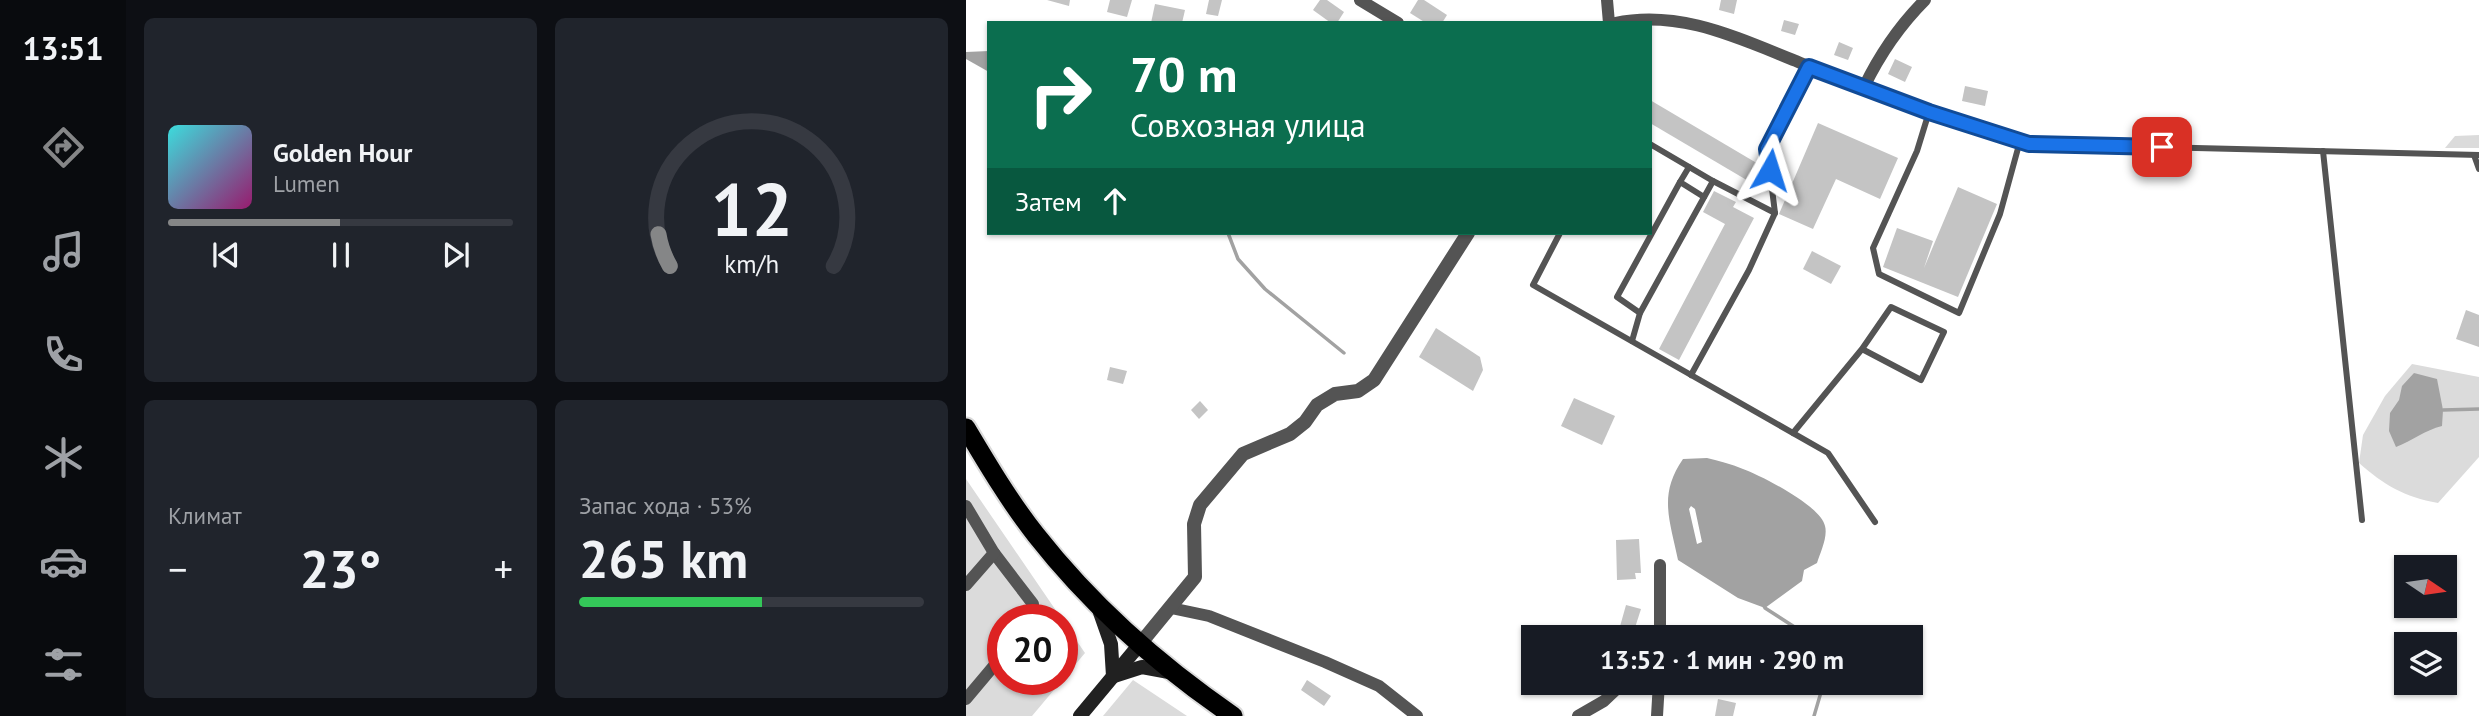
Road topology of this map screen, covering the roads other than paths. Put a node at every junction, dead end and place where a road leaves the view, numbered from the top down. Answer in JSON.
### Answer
{"nodes":[{"id":1,"x":1360,"y":0,"type":"edge"},
{"id":2,"x":1607,"y":0,"type":"edge"},
{"id":3,"x":1925,"y":0,"type":"edge"},
{"id":4,"x":1395,"y":21,"type":"edge"},
{"id":5,"x":1609,"y":21,"type":"edge"},
{"id":6,"x":1624,"y":21,"type":"edge"},
{"id":7,"x":1809,"y":67,"type":"junction"},
{"id":8,"x":1864,"y":87,"type":"junction"},
{"id":9,"x":1929,"y":112,"type":"junction"},
{"id":10,"x":2024,"y":142,"type":"junction"},
{"id":11,"x":1652,"y":145,"type":"edge"},
{"id":12,"x":2323,"y":152,"type":"junction"},
{"id":13,"x":2477,"y":155,"type":"edge"},
{"id":14,"x":1689,"y":167,"type":"junction"},
{"id":15,"x":2479,"y":169,"type":"edge"},
{"id":16,"x":1713,"y":181,"type":"junction"},
{"id":17,"x":1680,"y":182,"type":"junction"},
{"id":18,"x":1704,"y":197,"type":"junction"},
{"id":19,"x":1775,"y":212,"type":"junction"},
{"id":20,"x":1652,"y":233,"type":"edge"},
{"id":21,"x":1467,"y":235,"type":"edge"},
{"id":22,"x":1559,"y":235,"type":"edge"},
{"id":23,"x":1651,"y":235,"type":"edge"},
{"id":24,"x":1640,"y":313,"type":"junction"},
{"id":25,"x":1632,"y":341,"type":"junction"},
{"id":26,"x":1862,"y":349,"type":"junction"},
{"id":27,"x":1691,"y":375,"type":"junction"},
{"id":28,"x":966,"y":428,"type":"edge"},
{"id":29,"x":1793,"y":433,"type":"junction"},
{"id":30,"x":966,"y":506,"type":"edge"},
{"id":31,"x":2362,"y":520,"type":"dead end"},
{"id":32,"x":1875,"y":522,"type":"dead end"},
{"id":33,"x":994,"y":553,"type":"junction"},
{"id":34,"x":1660,"y":565,"type":"dead end"},
{"id":35,"x":966,"y":585,"type":"edge"},
{"id":36,"x":1096,"y":603,"type":"junction"},
{"id":37,"x":1033,"y":604,"type":"edge"},
{"id":38,"x":1171,"y":608,"type":"junction"},
{"id":39,"x":1119,"y":624,"type":"junction"},
{"id":40,"x":1157,"y":624,"type":"junction"},
{"id":41,"x":1660,"y":625,"type":"edge"},
{"id":42,"x":1140,"y":644,"type":"junction"},
{"id":43,"x":1169,"y":668,"type":"junction"},
{"id":44,"x":987,"y":674,"type":"edge"},
{"id":45,"x":1113,"y":676,"type":"junction"},
{"id":46,"x":1610,"y":695,"type":"edge"},
{"id":47,"x":1658,"y":695,"type":"edge"},
{"id":48,"x":966,"y":698,"type":"edge"},
{"id":49,"x":1080,"y":716,"type":"edge"},
{"id":50,"x":1233,"y":716,"type":"edge"},
{"id":51,"x":1417,"y":716,"type":"edge"},
{"id":52,"x":1578,"y":716,"type":"edge"},
{"id":53,"x":1657,"y":716,"type":"edge"}],
"edges":[{"from":1,"to":4,"type":"street"},
{"from":2,"to":5,"type":"street"},
{"from":3,"to":8,"type":"street"},
{"from":6,"to":7,"type":"street"},
{"from":7,"to":8,"type":"street"},
{"from":7,"to":19,"type":"lane"},
{"from":8,"to":9,"type":"street"},
{"from":9,"to":10,"type":"street"},
{"from":9,"to":10,"type":"lane"},
{"from":10,"to":12,"type":"lane"},
{"from":11,"to":14,"type":"lane"},
{"from":12,"to":13,"type":"lane"},
{"from":12,"to":31,"type":"lane"},
{"from":13,"to":15,"type":"lane"},
{"from":14,"to":16,"type":"lane"},
{"from":14,"to":17,"type":"lane"},
{"from":16,"to":18,"type":"lane"},
{"from":16,"to":19,"type":"lane"},
{"from":17,"to":18,"type":"lane"},
{"from":17,"to":20,"type":"lane"},
{"from":18,"to":24,"type":"lane"},
{"from":19,"to":27,"type":"lane"},
{"from":21,"to":38,"type":"street"},
{"from":22,"to":25,"type":"lane"},
{"from":23,"to":24,"type":"lane"},
{"from":24,"to":25,"type":"lane"},
{"from":25,"to":27,"type":"lane"},
{"from":26,"to":26,"type":"lane"},
{"from":26,"to":29,"type":"lane"},
{"from":27,"to":29,"type":"lane"},
{"from":28,"to":36,"type":"highway"},
{"from":29,"to":32,"type":"lane"},
{"from":30,"to":33,"type":"street"},
{"from":33,"to":35,"type":"street"},
{"from":33,"to":37,"type":"street"},
{"from":34,"to":41,"type":"street"},
{"from":36,"to":39,"type":"highway"},
{"from":36,"to":45,"type":"main road"},
{"from":38,"to":40,"type":"street"},
{"from":38,"to":51,"type":"street"},
{"from":39,"to":40,"type":"street"},
{"from":39,"to":42,"type":"highway"},
{"from":40,"to":42,"type":"street"},
{"from":40,"to":43,"type":"street"},
{"from":42,"to":43,"type":"highway"},
{"from":42,"to":45,"type":"main road"},
{"from":43,"to":45,"type":"main road"},
{"from":43,"to":50,"type":"highway"},
{"from":44,"to":48,"type":"street"},
{"from":45,"to":49,"type":"main road"},
{"from":46,"to":52,"type":"street"},
{"from":47,"to":53,"type":"street"}]}
